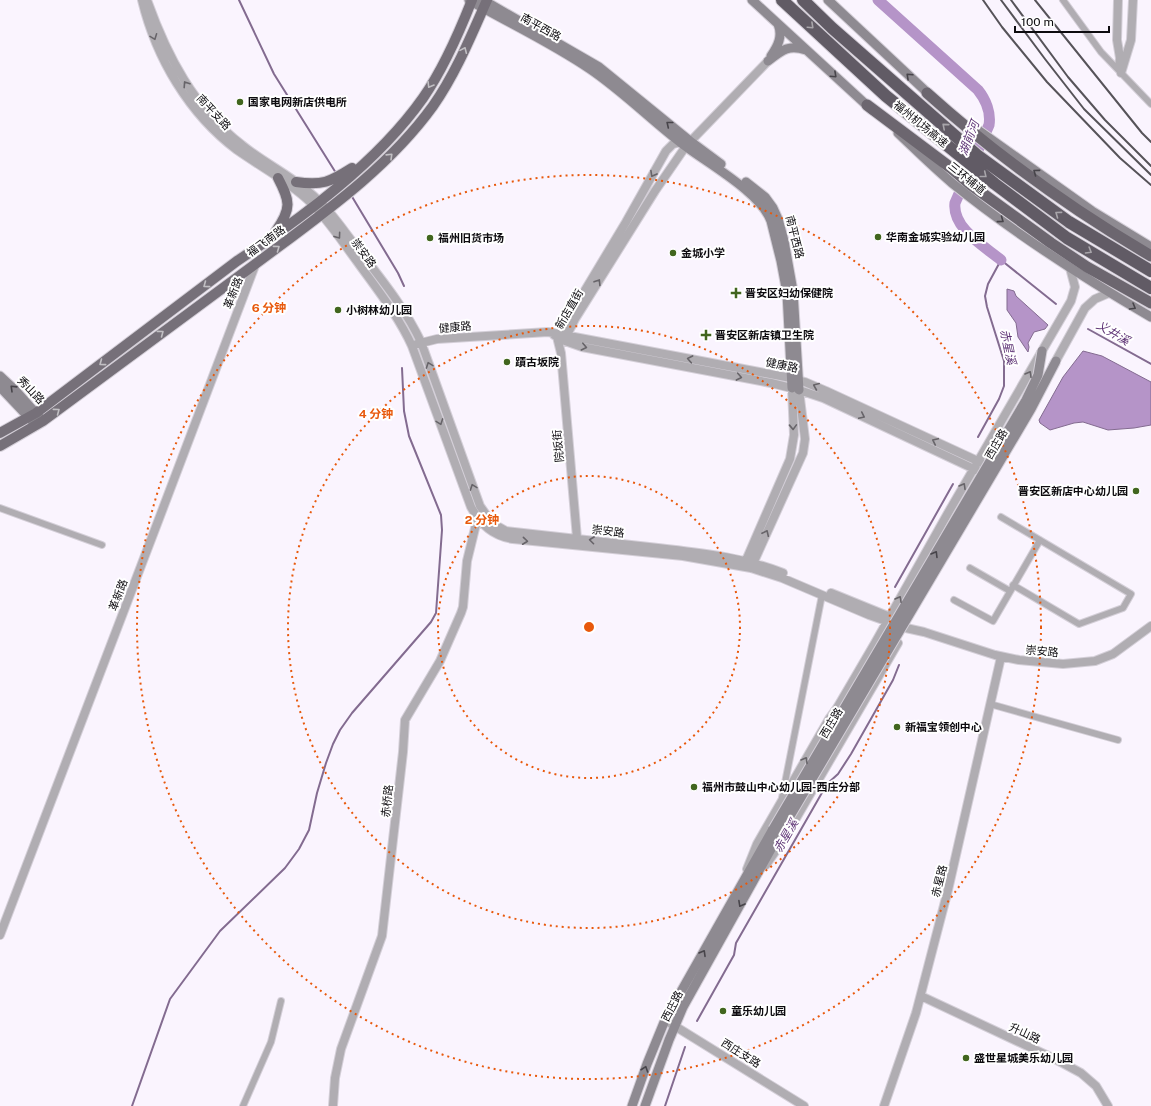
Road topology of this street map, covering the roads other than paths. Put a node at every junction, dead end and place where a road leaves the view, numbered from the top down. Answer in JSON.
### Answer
{"nodes":[{"id":1,"x":142,"y":0,"type":"edge"},
{"id":2,"x":147,"y":0,"type":"edge"},
{"id":3,"x":471,"y":0,"type":"edge"},
{"id":4,"x":752,"y":0,"type":"edge"},
{"id":5,"x":782,"y":0,"type":"edge"},
{"id":6,"x":803,"y":0,"type":"edge"},
{"id":7,"x":828,"y":0,"type":"edge"},
{"id":8,"x":1063,"y":0,"type":"edge"},
{"id":9,"x":1118,"y":0,"type":"edge"},
{"id":10,"x":1132,"y":0,"type":"edge"},
{"id":11,"x":485,"y":2,"type":"edge"},
{"id":12,"x":778,"y":24,"type":"junction"},
{"id":13,"x":807,"y":51,"type":"junction"},
{"id":14,"x":768,"y":61,"type":"junction"},
{"id":15,"x":1120,"y":72,"type":"junction"},
{"id":16,"x":927,"y":92,"type":"joint"},
{"id":17,"x":1151,"y":104,"type":"edge"},
{"id":18,"x":867,"y":105,"type":"junction"},
{"id":19,"x":685,"y":143,"type":"junction"},
{"id":20,"x":991,"y":143,"type":"junction"},
{"id":21,"x":353,"y":170,"type":"junction"},
{"id":22,"x":278,"y":178,"type":"junction"},
{"id":23,"x":296,"y":182,"type":"junction"},
{"id":24,"x":316,"y":203,"type":"junction"},
{"id":25,"x":325,"y":212,"type":"junction"},
{"id":26,"x":270,"y":239,"type":"junction"},
{"id":27,"x":1151,"y":247,"type":"edge"},
{"id":28,"x":1151,"y":256,"type":"edge"},
{"id":29,"x":256,"y":263,"type":"junction"},
{"id":30,"x":1070,"y":268,"type":"junction"},
{"id":31,"x":1151,"y":271,"type":"edge"},
{"id":32,"x":1151,"y":288,"type":"edge"},
{"id":33,"x":1109,"y":293,"type":"junction"},
{"id":34,"x":1151,"y":303,"type":"edge"},
{"id":35,"x":1151,"y":317,"type":"edge"},
{"id":36,"x":557,"y":335,"type":"junction"},
{"id":37,"x":566,"y":338,"type":"junction"},
{"id":38,"x":421,"y":342,"type":"junction"},
{"id":39,"x":412,"y":346,"type":"junction"},
{"id":40,"x":1042,"y":351,"type":"junction"},
{"id":41,"x":561,"y":353,"type":"junction"},
{"id":42,"x":1056,"y":361,"type":"junction"},
{"id":43,"x":0,"y":376,"type":"edge"},
{"id":44,"x":795,"y":379,"type":"junction"},
{"id":45,"x":0,"y":387,"type":"edge"},
{"id":46,"x":796,"y":389,"type":"junction"},
{"id":47,"x":36,"y":419,"type":"junction"},
{"id":48,"x":0,"y":433,"type":"edge"},
{"id":49,"x":0,"y":446,"type":"edge"},
{"id":50,"x":976,"y":465,"type":"junction"},
{"id":51,"x":993,"y":473,"type":"junction"},
{"id":52,"x":480,"y":506,"type":"junction"},
{"id":53,"x":0,"y":508,"type":"edge"},
{"id":54,"x":1001,"y":517,"type":"dead end"},
{"id":55,"x":477,"y":518,"type":"junction"},
{"id":56,"x":577,"y":538,"type":"junction"},
{"id":57,"x":1040,"y":540,"type":"junction"},
{"id":58,"x":102,"y":545,"type":"dead end"},
{"id":59,"x":748,"y":565,"type":"junction"},
{"id":60,"x":970,"y":568,"type":"dead end"},
{"id":61,"x":1012,"y":588,"type":"junction"},
{"id":62,"x":822,"y":595,"type":"junction"},
{"id":63,"x":954,"y":600,"type":"dead end"},
{"id":64,"x":888,"y":619,"type":"junction"},
{"id":65,"x":1151,"y":626,"type":"edge"},
{"id":66,"x":907,"y":627,"type":"junction"},
{"id":67,"x":1001,"y":657,"type":"junction"},
{"id":68,"x":990,"y":704,"type":"junction"},
{"id":69,"x":1118,"y":740,"type":"dead end"},
{"id":70,"x":780,"y":803,"type":"junction"},
{"id":71,"x":777,"y":831,"type":"junction"},
{"id":72,"x":747,"y":883,"type":"junction"},
{"id":73,"x":0,"y":936,"type":"edge"},
{"id":74,"x":921,"y":996,"type":"junction"},
{"id":75,"x":281,"y":1001,"type":"dead end"},
{"id":76,"x":666,"y":1020,"type":"junction"},
{"id":77,"x":675,"y":1026,"type":"junction"},
{"id":78,"x":243,"y":1106,"type":"edge"},
{"id":79,"x":333,"y":1106,"type":"edge"},
{"id":80,"x":632,"y":1106,"type":"edge"},
{"id":81,"x":644,"y":1106,"type":"edge"},
{"id":82,"x":804,"y":1106,"type":"edge"},
{"id":83,"x":884,"y":1106,"type":"edge"},
{"id":84,"x":1108,"y":1106,"type":"edge"}],
"edges":[{"from":1,"to":22,"type":"street","name":"南平支路","one_way":true},
{"from":23,"to":2,"type":"street","name":"南平支路","one_way":true},
{"from":3,"to":11,"type":"main road","name":"南平西路"},
{"from":3,"to":21,"type":"main road","name":"福飞南路","one_way":true},
{"from":4,"to":12,"type":"main road","name":"三环辅道"},
{"from":5,"to":32,"type":"highway","name":"福州机场高速","one_way":true},
{"from":31,"to":6,"type":"highway","name":"福州机场高速","one_way":true},
{"from":16,"to":7,"type":"main road","one_way":true},
{"from":8,"to":15,"type":"street"},
{"from":9,"to":15,"type":"street"},
{"from":10,"to":15,"type":"street"},
{"from":11,"to":19,"type":"main road","name":"南平西路"},
{"from":25,"to":11,"type":"main road","name":"福飞南路","one_way":true},
{"from":12,"to":13,"type":"main road","name":"三环辅道"},
{"from":12,"to":14,"type":"main road"},
{"from":13,"to":14,"type":"main road"},
{"from":13,"to":18,"type":"main road","name":"三环辅道","one_way":true},
{"from":14,"to":19,"type":"street","name":"新店直街"},
{"from":15,"to":17,"type":"street"},
{"from":16,"to":20,"type":"highway"},
{"from":18,"to":30,"type":"main road","name":"三环辅道","one_way":true},
{"from":18,"to":34,"type":"highway"},
{"from":19,"to":36,"type":"street","name":"新店直街","one_way":true},
{"from":37,"to":19,"type":"street","name":"新店直街","one_way":true},
{"from":19,"to":44,"type":"main road","name":"南平西路"},
{"from":27,"to":20,"type":"main road","one_way":true},
{"from":20,"to":28,"type":"highway"},
{"from":21,"to":23,"type":"main road"},
{"from":21,"to":24,"type":"main road","name":"福飞南路"},
{"from":22,"to":24,"type":"street","name":"南平支路"},
{"from":22,"to":26,"type":"main road"},
{"from":23,"to":24,"type":"street","name":"南平支路"},
{"from":24,"to":25,"type":"street","name":"崇安路"},
{"from":24,"to":26,"type":"main road","name":"福飞南路"},
{"from":29,"to":25,"type":"main road","name":"福飞南路","one_way":true},
{"from":25,"to":38,"type":"street","name":"崇安路"},
{"from":25,"to":39,"type":"street","name":"崇安路","one_way":true},
{"from":26,"to":47,"type":"main road","name":"福飞南路","one_way":true},
{"from":47,"to":29,"type":"main road","name":"福飞南路","one_way":true},
{"from":29,"to":73,"type":"street","name":"革新路"},
{"from":30,"to":33,"type":"main road","name":"三环辅道"},
{"from":30,"to":40,"type":"street"},
{"from":33,"to":35,"type":"main road","name":"三环辅道","one_way":true},
{"from":33,"to":42,"type":"street"},
{"from":36,"to":37,"type":"street","name":"健康路"},
{"from":36,"to":38,"type":"street","name":"健康路"},
{"from":36,"to":41,"type":"street","name":"新店直街"},
{"from":37,"to":41,"type":"street","name":"新店直街"},
{"from":44,"to":37,"type":"street","name":"健康路","one_way":true},
{"from":37,"to":46,"type":"street","name":"健康路","one_way":true},
{"from":38,"to":39,"type":"street","name":"健康路"},
{"from":52,"to":38,"type":"street","name":"崇安路","one_way":true},
{"from":39,"to":55,"type":"street","name":"崇安路","one_way":true},
{"from":50,"to":40,"type":"street","one_way":true},
{"from":71,"to":40,"type":"main road","one_way":true,"bridge":true},
{"from":41,"to":56,"type":"street","name":"院坂街"},
{"from":42,"to":51,"type":"street"},
{"from":42,"to":71,"type":"main road","name":"西庄路","bridge":true},
{"from":47,"to":43,"type":"main road","name":"秀山路","one_way":true},
{"from":44,"to":46,"type":"main road","name":"南平西路"},
{"from":50,"to":44,"type":"street","name":"健康路","one_way":true},
{"from":45,"to":47,"type":"main road","name":"秀山路"},
{"from":46,"to":50,"type":"street","name":"健康路","one_way":true},
{"from":46,"to":59,"type":"street","name":"南平西路","one_way":true},
{"from":59,"to":46,"type":"street","name":"南平西路","one_way":true},
{"from":47,"to":48,"type":"main road","name":"福飞南路"},
{"from":47,"to":49,"type":"main road","name":"福飞南路"},
{"from":50,"to":51,"type":"street","name":"健康路"},
{"from":64,"to":50,"type":"street","one_way":true},
{"from":51,"to":66,"type":"street"},
{"from":52,"to":55,"type":"street","name":"赤桥路"},
{"from":52,"to":56,"type":"street","name":"崇安路"},
{"from":53,"to":58,"type":"street"},
{"from":54,"to":57,"type":"street"},
{"from":55,"to":59,"type":"street","name":"崇安路","one_way":true},
{"from":55,"to":79,"type":"street","name":"赤桥路"},
{"from":59,"to":56,"type":"street","name":"崇安路","one_way":true},
{"from":57,"to":61,"type":"street"},
{"from":57,"to":61,"type":"street"},
{"from":59,"to":62,"type":"street","name":"崇安路"},
{"from":59,"to":64,"type":"street","name":"崇安路"},
{"from":60,"to":61,"type":"street"},
{"from":61,"to":63,"type":"street"},
{"from":62,"to":64,"type":"street","name":"崇安路"},
{"from":62,"to":70,"type":"street"},
{"from":64,"to":66,"type":"street","name":"崇安路"},
{"from":70,"to":64,"type":"street","one_way":true},
{"from":65,"to":67,"type":"street","name":"崇安路"},
{"from":66,"to":67,"type":"street","name":"崇安路"},
{"from":66,"to":72,"type":"street"},
{"from":67,"to":68,"type":"street","name":"赤星路"},
{"from":68,"to":69,"type":"street"},
{"from":68,"to":74,"type":"street","name":"赤星路"},
{"from":70,"to":72,"type":"street"},
{"from":71,"to":72,"type":"main road","name":"西庄路"},
{"from":76,"to":72,"type":"main road","name":"西庄路","one_way":true},
{"from":72,"to":77,"type":"main road","name":"西庄路","one_way":true},
{"from":74,"to":83,"type":"street","name":"赤星路"},
{"from":74,"to":84,"type":"street","name":"升山路"},
{"from":75,"to":78,"type":"street"},
{"from":76,"to":77,"type":"street","name":"西庄支路"},
{"from":80,"to":76,"type":"main road","name":"西庄路","one_way":true},
{"from":77,"to":81,"type":"main road","name":"西庄路"},
{"from":77,"to":82,"type":"street","name":"西庄支路"}]}
